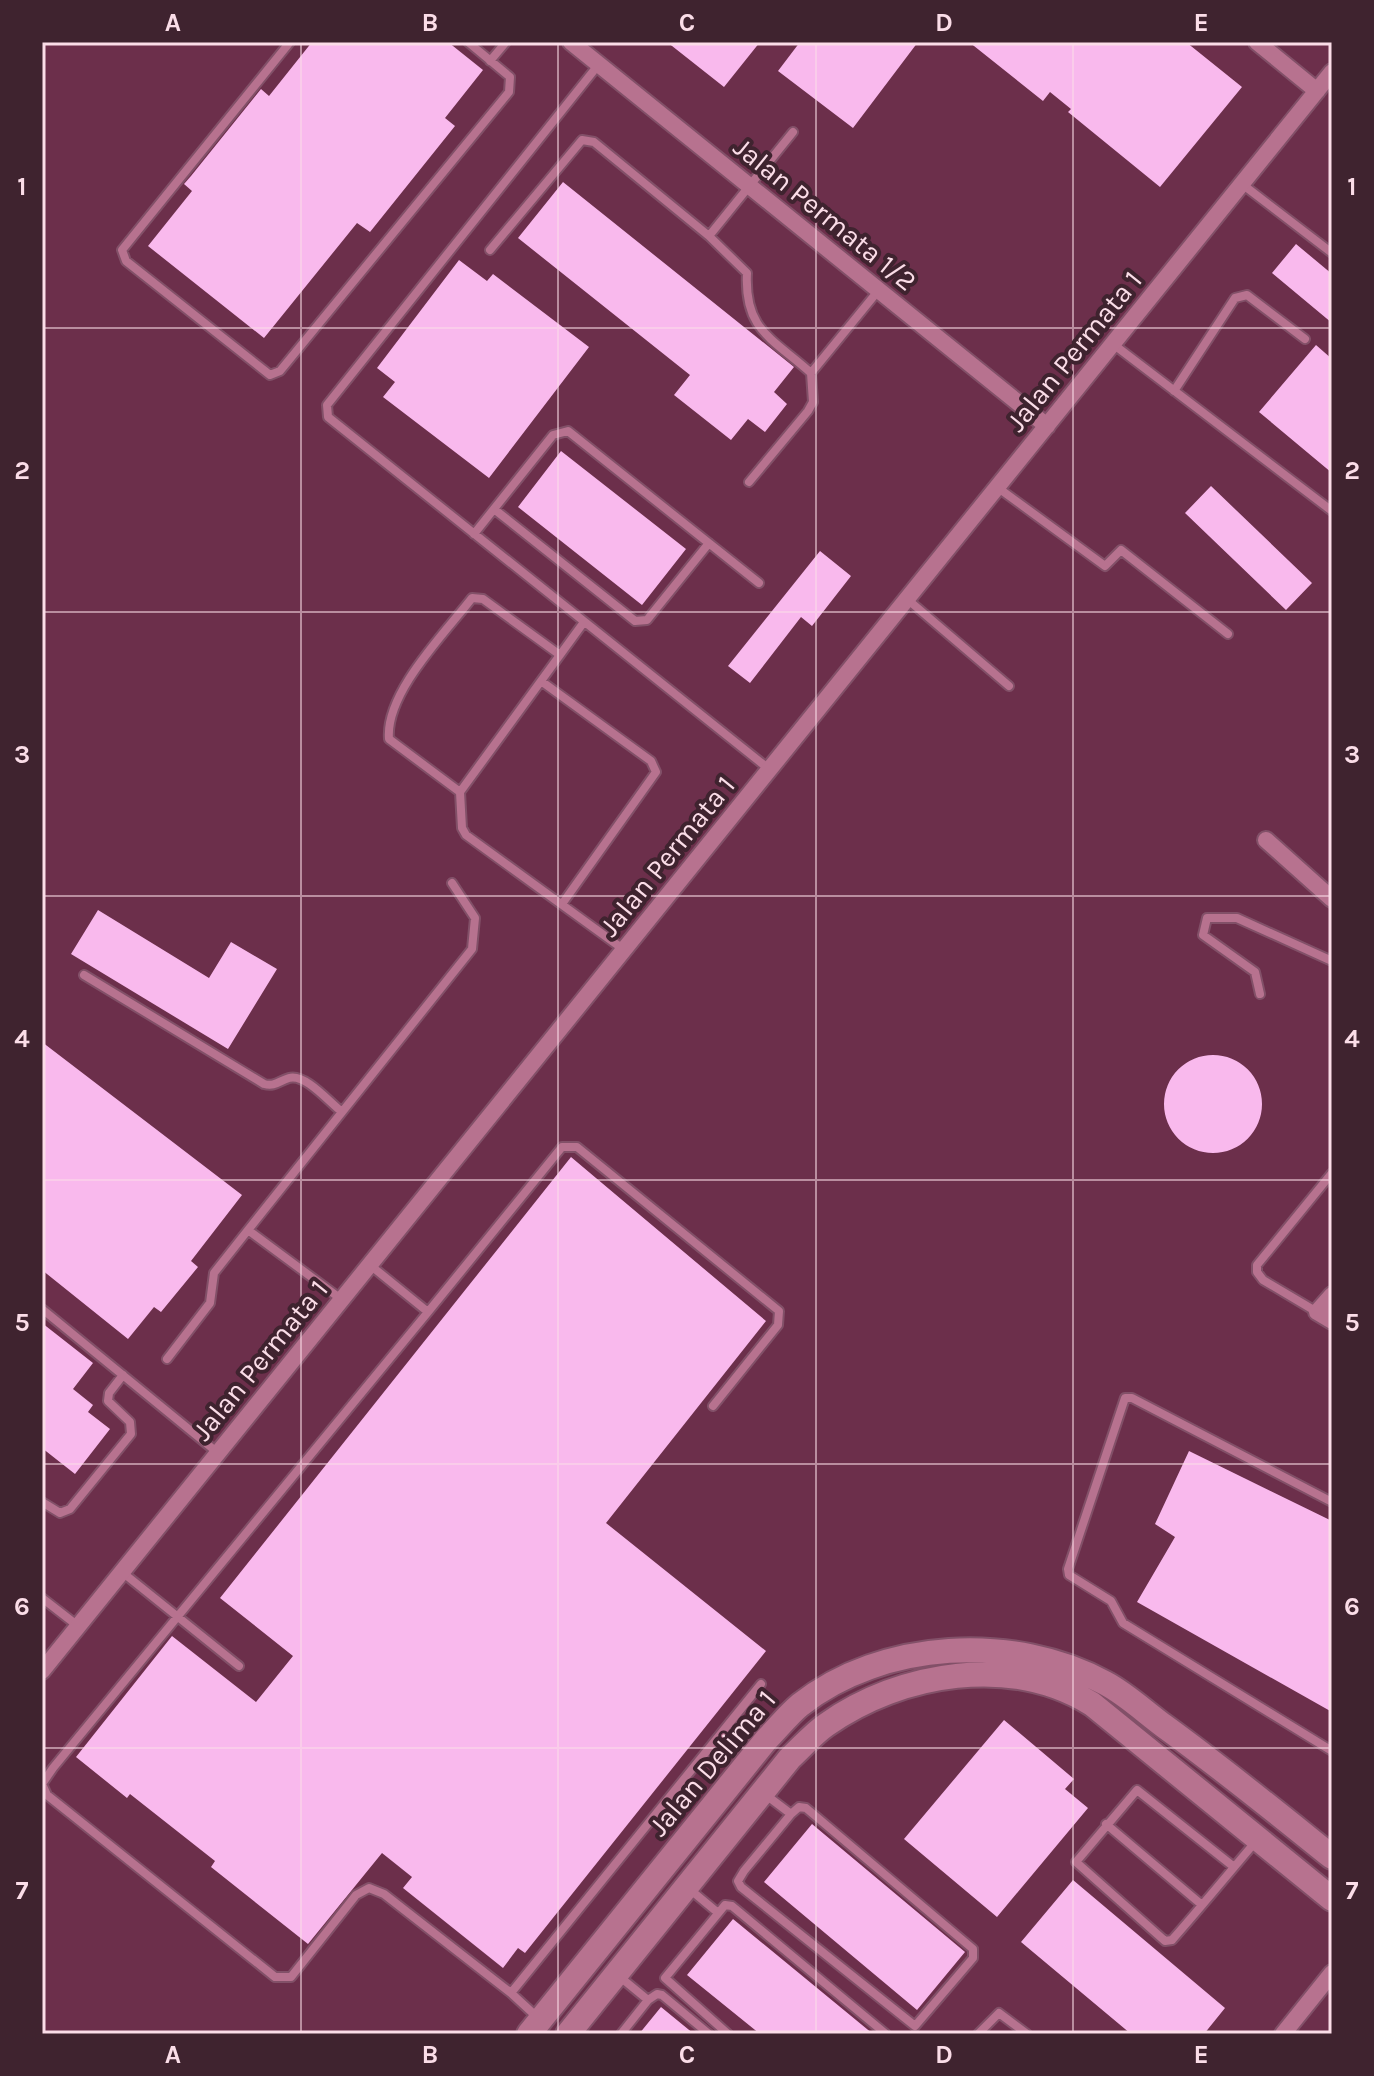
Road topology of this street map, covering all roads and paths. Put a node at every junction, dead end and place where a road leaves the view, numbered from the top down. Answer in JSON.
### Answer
{"nodes":[{"id":1,"x":290,"y":42,"type":"edge"},
{"id":2,"x":468,"y":42,"type":"edge"},
{"id":3,"x":506,"y":42,"type":"edge"},
{"id":4,"x":571,"y":42,"type":"edge"},
{"id":5,"x":1257,"y":42,"type":"edge"},
{"id":6,"x":490,"y":61,"type":"junction"},
{"id":7,"x":599,"y":64,"type":"junction"},
{"id":8,"x":1332,"y":72,"type":"edge"},
{"id":9,"x":1317,"y":91,"type":"junction"},
{"id":10,"x":793,"y":132,"type":"dead end"},
{"id":11,"x":1242,"y":184,"type":"junction"},
{"id":12,"x":750,"y":186,"type":"junction"},
{"id":13,"x":709,"y":236,"type":"junction"},
{"id":14,"x":490,"y":250,"type":"dead end"},
{"id":15,"x":1332,"y":253,"type":"edge"},
{"id":16,"x":878,"y":291,"type":"junction"},
{"id":17,"x":1305,"y":339,"type":"dead end"},
{"id":18,"x":1113,"y":344,"type":"junction"},
{"id":19,"x":811,"y":373,"type":"junction"},
{"id":20,"x":1174,"y":391,"type":"junction"},
{"id":21,"x":1047,"y":426,"type":"junction"},
{"id":22,"x":749,"y":482,"type":"dead end"},
{"id":23,"x":997,"y":487,"type":"junction"},
{"id":24,"x":494,"y":509,"type":"junction"},
{"id":25,"x":1332,"y":511,"type":"edge"},
{"id":26,"x":474,"y":534,"type":"junction"},
{"id":27,"x":709,"y":543,"type":"junction"},
{"id":28,"x":759,"y":583,"type":"dead end"},
{"id":29,"x":907,"y":599,"type":"junction"},
{"id":30,"x":584,"y":622,"type":"junction"},
{"id":31,"x":1228,"y":634,"type":"dead end"},
{"id":32,"x":560,"y":655,"type":"junction"},
{"id":33,"x":541,"y":681,"type":"junction"},
{"id":34,"x":1009,"y":686,"type":"dead end"},
{"id":35,"x":769,"y":770,"type":"junction"},
{"id":36,"x":460,"y":792,"type":"junction"},
{"id":37,"x":1266,"y":840,"type":"dead end"},
{"id":38,"x":452,"y":883,"type":"dead end"},
{"id":39,"x":1332,"y":899,"type":"edge"},
{"id":40,"x":562,"y":904,"type":"junction"},
{"id":41,"x":624,"y":950,"type":"junction"},
{"id":42,"x":1332,"y":961,"type":"edge"},
{"id":43,"x":84,"y":975,"type":"dead end"},
{"id":44,"x":1260,"y":994,"type":"dead end"},
{"id":45,"x":342,"y":1112,"type":"junction"},
{"id":46,"x":1332,"y":1173,"type":"edge"},
{"id":47,"x":248,"y":1230,"type":"junction"},
{"id":48,"x":370,"y":1265,"type":"junction"},
{"id":49,"x":1332,"y":1295,"type":"edge"},
{"id":50,"x":342,"y":1299,"type":"junction"},
{"id":51,"x":42,"y":1309,"type":"edge"},
{"id":52,"x":428,"y":1312,"type":"junction"},
{"id":53,"x":1324,"y":1317,"type":"edge"},
{"id":54,"x":167,"y":1359,"type":"dead end"},
{"id":55,"x":123,"y":1375,"type":"junction"},
{"id":56,"x":713,"y":1406,"type":"dead end"},
{"id":57,"x":218,"y":1453,"type":"junction"},
{"id":58,"x":42,"y":1502,"type":"edge"},
{"id":59,"x":1332,"y":1502,"type":"edge"},
{"id":60,"x":122,"y":1572,"type":"junction"},
{"id":61,"x":42,"y":1598,"type":"edge"},
{"id":62,"x":177,"y":1616,"type":"junction"},
{"id":63,"x":78,"y":1627,"type":"junction"},
{"id":64,"x":239,"y":1666,"type":"dead end"},
{"id":65,"x":42,"y":1671,"type":"edge"},
{"id":66,"x":761,"y":1684,"type":"dead end"},
{"id":67,"x":1332,"y":1751,"type":"edge"},
{"id":68,"x":1209,"y":1758,"type":"junction"},
{"id":69,"x":1189,"y":1784,"type":"junction"},
{"id":70,"x":762,"y":1792,"type":"junction"},
{"id":71,"x":791,"y":1814,"type":"junction"},
{"id":72,"x":1106,"y":1824,"type":"junction"},
{"id":73,"x":1257,"y":1839,"type":"junction"},
{"id":74,"x":1332,"y":1857,"type":"edge"},
{"id":75,"x":1234,"y":1867,"type":"junction"},
{"id":76,"x":687,"y":1887,"type":"junction"},
{"id":77,"x":1332,"y":1899,"type":"edge"},
{"id":78,"x":1202,"y":1905,"type":"junction"},
{"id":79,"x":717,"y":1912,"type":"junction"},
{"id":80,"x":617,"y":1973,"type":"junction"},
{"id":81,"x":1332,"y":1973,"type":"edge"},
{"id":82,"x":511,"y":1993,"type":"junction"},
{"id":83,"x":648,"y":2000,"type":"junction"},
{"id":84,"x":534,"y":2027,"type":"edge"},
{"id":85,"x":568,"y":2034,"type":"edge"},
{"id":86,"x":621,"y":2034,"type":"edge"},
{"id":87,"x":709,"y":2034,"type":"edge"},
{"id":88,"x":728,"y":2034,"type":"edge"},
{"id":89,"x":886,"y":2034,"type":"edge"},
{"id":90,"x":978,"y":2034,"type":"edge"},
{"id":91,"x":1027,"y":2034,"type":"edge"},
{"id":92,"x":1283,"y":2034,"type":"edge"}],
"edges":[{"from":1,"to":6,"type":"lane"},
{"from":2,"to":6,"type":"lane"},
{"from":3,"to":6,"type":"lane"},
{"from":4,"to":7,"type":"street","name":"Jalan Permata 1/2"},
{"from":5,"to":9,"type":"street"},
{"from":7,"to":12,"type":"street","name":"Jalan Permata 1/2"},
{"from":7,"to":26,"type":"lane"},
{"from":8,"to":9,"type":"street","name":"Jalan Permata 1"},
{"from":9,"to":11,"type":"street","name":"Jalan Permata 1"},
{"from":10,"to":12,"type":"lane"},
{"from":11,"to":15,"type":"lane"},
{"from":11,"to":18,"type":"street","name":"Jalan Permata 1"},
{"from":12,"to":13,"type":"lane"},
{"from":12,"to":16,"type":"street","name":"Jalan Permata 1/2"},
{"from":13,"to":14,"type":"lane"},
{"from":13,"to":19,"type":"lane"},
{"from":16,"to":19,"type":"lane"},
{"from":16,"to":21,"type":"street","name":"Jalan Permata 1/2"},
{"from":17,"to":20,"type":"lane"},
{"from":18,"to":20,"type":"lane"},
{"from":18,"to":21,"type":"street","name":"Jalan Permata 1"},
{"from":19,"to":22,"type":"lane"},
{"from":20,"to":25,"type":"lane"},
{"from":21,"to":23,"type":"street","name":"Jalan Permata 1"},
{"from":23,"to":29,"type":"street","name":"Jalan Permata 1"},
{"from":23,"to":31,"type":"lane"},
{"from":24,"to":26,"type":"lane"},
{"from":24,"to":27,"type":"lane"},
{"from":24,"to":27,"type":"lane"},
{"from":26,"to":30,"type":"lane"},
{"from":27,"to":28,"type":"lane"},
{"from":29,"to":34,"type":"lane"},
{"from":29,"to":35,"type":"street","name":"Jalan Permata 1"},
{"from":30,"to":32,"type":"lane"},
{"from":30,"to":35,"type":"lane"},
{"from":32,"to":33,"type":"lane"},
{"from":32,"to":36,"type":"lane"},
{"from":33,"to":36,"type":"lane"},
{"from":33,"to":40,"type":"lane"},
{"from":35,"to":41,"type":"street","name":"Jalan Permata 1"},
{"from":36,"to":40,"type":"lane"},
{"from":37,"to":39,"type":"street"},
{"from":38,"to":45,"type":"lane"},
{"from":40,"to":41,"type":"lane"},
{"from":41,"to":48,"type":"street","name":"Jalan Permata 1"},
{"from":42,"to":44,"type":"lane"},
{"from":43,"to":45,"type":"lane"},
{"from":45,"to":47,"type":"lane"},
{"from":46,"to":53,"type":"lane"},
{"from":47,"to":50,"type":"lane"},
{"from":47,"to":54,"type":"lane"},
{"from":48,"to":50,"type":"street","name":"Jalan Permata 1"},
{"from":48,"to":52,"type":"lane"},
{"from":49,"to":53,"type":"street"},
{"from":50,"to":57,"type":"street","name":"Jalan Permata 1"},
{"from":51,"to":55,"type":"lane"},
{"from":52,"to":56,"type":"lane"},
{"from":52,"to":62,"type":"lane"},
{"from":55,"to":57,"type":"lane"},
{"from":55,"to":58,"type":"lane"},
{"from":57,"to":60,"type":"street","name":"Jalan Permata 1"},
{"from":59,"to":67,"type":"lane"},
{"from":60,"to":62,"type":"lane"},
{"from":60,"to":63,"type":"street","name":"Jalan Permata 1"},
{"from":61,"to":63,"type":"lane"},
{"from":62,"to":64,"type":"lane"},
{"from":62,"to":82,"type":"lane"},
{"from":63,"to":65,"type":"street","name":"Jalan Permata 1"},
{"from":66,"to":82,"type":"lane"},
{"from":68,"to":69,"type":"street"},
{"from":68,"to":74,"type":"street","name":"Jalan Delima 1"},
{"from":68,"to":84,"type":"street","name":"Jalan Delima 1"},
{"from":69,"to":70,"type":"street","name":"Jalan Delima 1"},
{"from":69,"to":73,"type":"street","name":"Jalan Delima 1"},
{"from":70,"to":71,"type":"lane"},
{"from":70,"to":76,"type":"street","name":"Jalan Delima 1"},
{"from":71,"to":71,"type":"lane"},
{"from":72,"to":75,"type":"lane"},
{"from":72,"to":78,"type":"lane"},
{"from":72,"to":78,"type":"lane"},
{"from":73,"to":75,"type":"lane"},
{"from":73,"to":77,"type":"street","name":"Jalan Delima 1"},
{"from":75,"to":78,"type":"lane"},
{"from":76,"to":79,"type":"lane"},
{"from":76,"to":80,"type":"street","name":"Jalan Delima 1"},
{"from":79,"to":88,"type":"lane"},
{"from":79,"to":89,"type":"lane"},
{"from":80,"to":83,"type":"lane"},
{"from":80,"to":85,"type":"street","name":"Jalan Delima 1"},
{"from":81,"to":92,"type":"street"},
{"from":82,"to":84,"type":"lane"},
{"from":83,"to":86,"type":"lane"},
{"from":83,"to":87,"type":"lane"},
{"from":90,"to":91,"type":"lane"}]}
